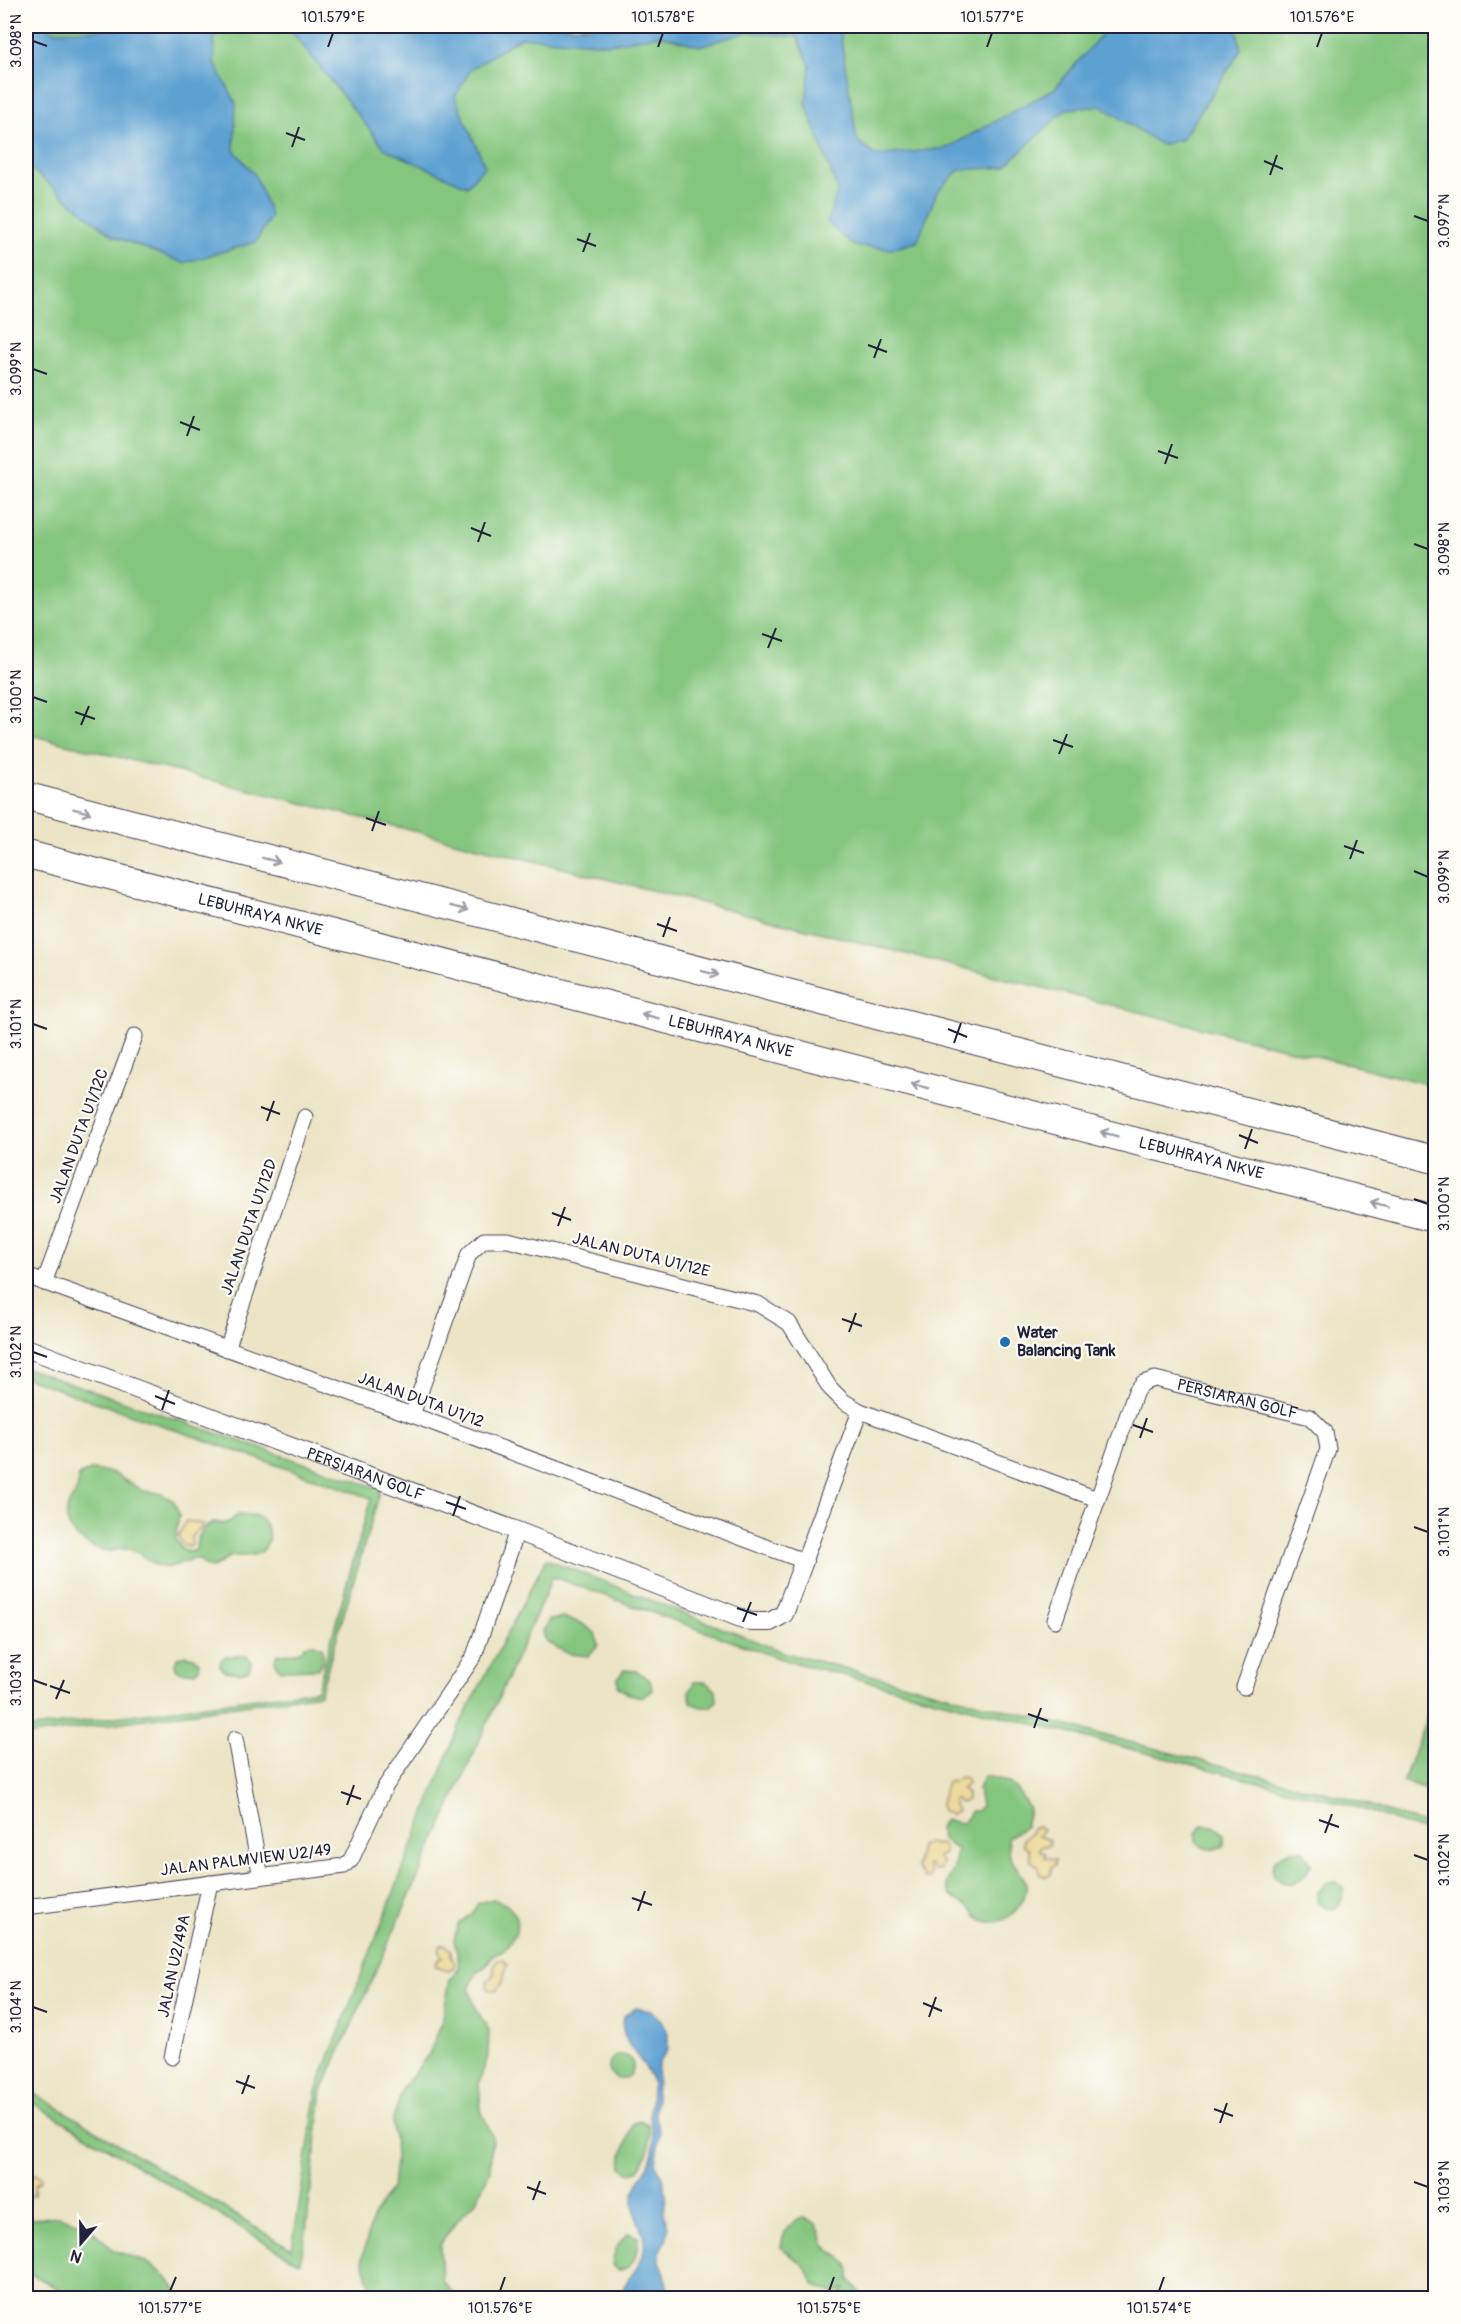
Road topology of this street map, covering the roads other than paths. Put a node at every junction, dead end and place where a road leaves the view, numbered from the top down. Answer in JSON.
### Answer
{"nodes":[{"id":1,"x":26,"y":796,"type":"edge"},
{"id":2,"x":26,"y":854,"type":"edge"},
{"id":3,"x":135,"y":1036,"type":"dead end"},
{"id":4,"x":305,"y":1117,"type":"dead end"},
{"id":5,"x":1436,"y":1160,"type":"edge"},
{"id":6,"x":1436,"y":1219,"type":"edge"},
{"id":7,"x":26,"y":1276,"type":"edge"},
{"id":8,"x":44,"y":1283,"type":"junction"},
{"id":9,"x":26,"y":1348,"type":"edge"},
{"id":10,"x":227,"y":1349,"type":"junction"},
{"id":11,"x":860,"y":1411,"type":"junction"},
{"id":12,"x":412,"y":1415,"type":"junction"},
{"id":13,"x":1096,"y":1499,"type":"junction"},
{"id":14,"x":517,"y":1531,"type":"junction"},
{"id":15,"x":804,"y":1561,"type":"junction"},
{"id":16,"x":1055,"y":1620,"type":"dead end"},
{"id":17,"x":1244,"y":1687,"type":"dead end"},
{"id":18,"x":235,"y":1739,"type":"dead end"},
{"id":19,"x":261,"y":1877,"type":"junction"},
{"id":20,"x":210,"y":1883,"type":"junction"},
{"id":21,"x":26,"y":1907,"type":"edge"},
{"id":22,"x":172,"y":2057,"type":"dead end"}],
"edges":[{"from":1,"to":5,"type":"highway","one_way":true},
{"from":6,"to":2,"type":"highway","name":"LEBUHRAYA NKVE","one_way":true},
{"from":3,"to":8,"type":"street","name":"JALAN DUTA U1/12C"},
{"from":4,"to":10,"type":"street","name":"JALAN DUTA U1/12D"},
{"from":7,"to":8,"type":"street","name":"JALAN DUTA U1/12"},
{"from":8,"to":10,"type":"street","name":"JALAN DUTA U1/12"},
{"from":9,"to":14,"type":"street","name":"PERSIARAN GOLF"},
{"from":10,"to":12,"type":"street","name":"JALAN DUTA U1/12"},
{"from":11,"to":12,"type":"street","name":"JALAN DUTA U1/12E"},
{"from":11,"to":13,"type":"street"},
{"from":11,"to":15,"type":"street"},
{"from":12,"to":15,"type":"street","name":"JALAN DUTA U1/12"},
{"from":13,"to":16,"type":"street","name":"PERSIARAN GOLF"},
{"from":13,"to":17,"type":"street","name":"PERSIARAN GOLF"},
{"from":14,"to":15,"type":"street","name":"PERSIARAN GOLF"},
{"from":14,"to":19,"type":"street","name":"JALAN PALMVIEW U2/49"},
{"from":18,"to":19,"type":"street"},
{"from":19,"to":20,"type":"street","name":"JALAN PALMVIEW U2/49"},
{"from":20,"to":21,"type":"street","name":"JALAN PALMVIEW U2/49"},
{"from":20,"to":22,"type":"street","name":"JALAN U2/49A"}]}
